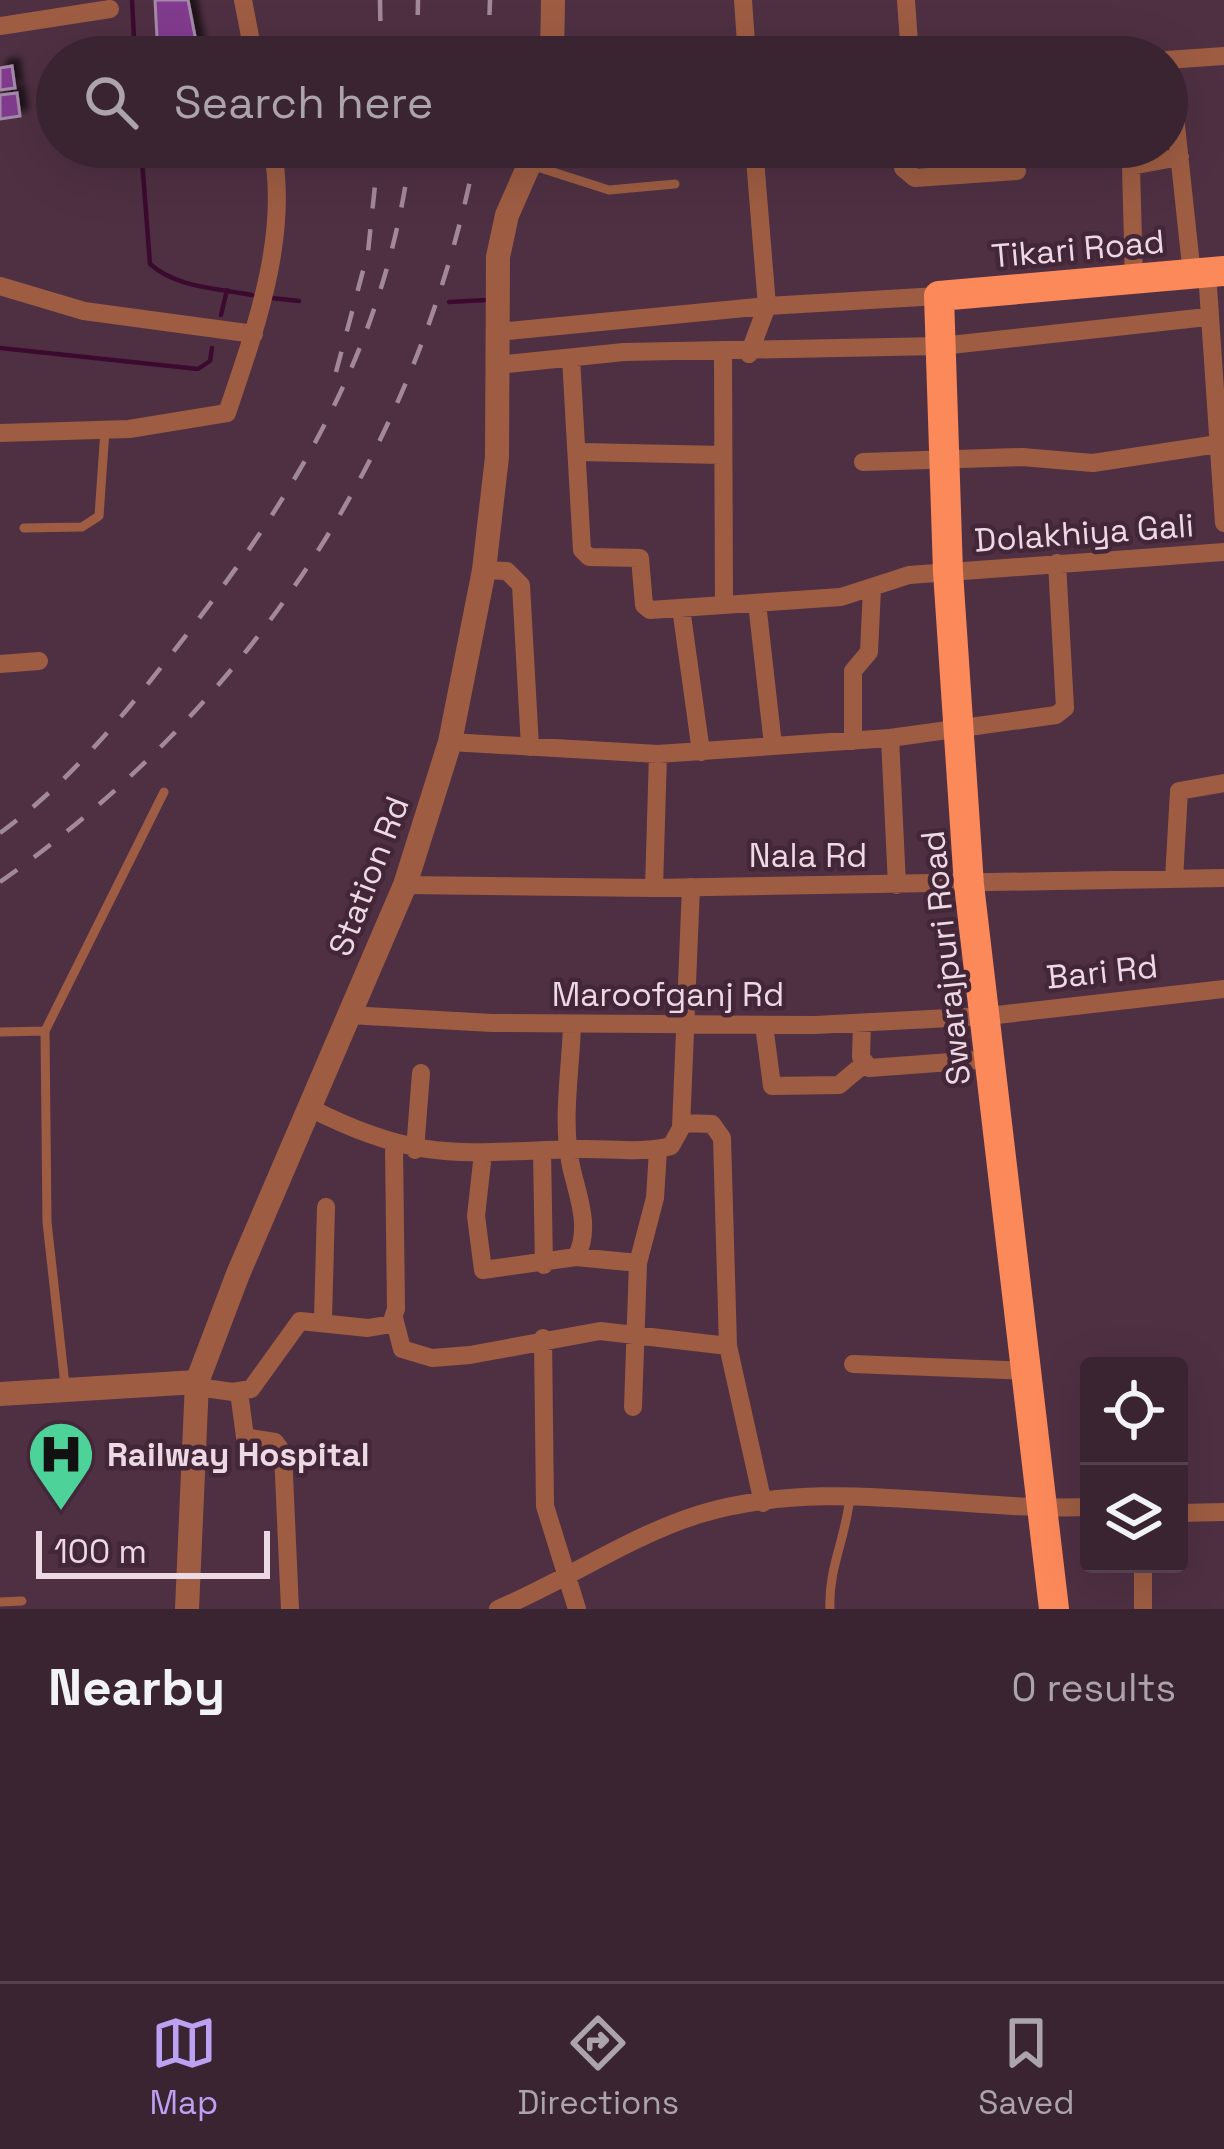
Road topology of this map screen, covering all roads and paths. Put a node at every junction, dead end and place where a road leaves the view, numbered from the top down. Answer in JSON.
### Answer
{"nodes":[{"id":1,"x":243,"y":0,"type":"edge"},
{"id":2,"x":553,"y":0,"type":"edge"},
{"id":3,"x":743,"y":0,"type":"edge"},
{"id":4,"x":906,"y":0,"type":"edge"},
{"id":5,"x":110,"y":9,"type":"dead end"},
{"id":6,"x":0,"y":26,"type":"edge"},
{"id":7,"x":250,"y":36,"type":"edge"},
{"id":8,"x":552,"y":36,"type":"edge"},
{"id":9,"x":746,"y":36,"type":"edge"},
{"id":10,"x":909,"y":36,"type":"edge"},
{"id":11,"x":1224,"y":56,"type":"edge"},
{"id":12,"x":1188,"y":59,"type":"edge"},
{"id":13,"x":272,"y":168,"type":"edge"},
{"id":14,"x":529,"y":168,"type":"edge"},
{"id":15,"x":560,"y":168,"type":"edge"},
{"id":16,"x":756,"y":168,"type":"edge"},
{"id":17,"x":903,"y":168,"type":"edge"},
{"id":18,"x":1131,"y":168,"type":"edge"},
{"id":19,"x":1183,"y":168,"type":"edge"},
{"id":20,"x":1017,"y":171,"type":"dead end"},
{"id":21,"x":675,"y":184,"type":"dead end"},
{"id":22,"x":1208,"y":272,"type":"edge"},
{"id":23,"x":1134,"y":281,"type":"junction"},
{"id":24,"x":0,"y":286,"type":"edge"},
{"id":25,"x":939,"y":296,"type":"junction"},
{"id":26,"x":766,"y":306,"type":"junction"},
{"id":27,"x":1207,"y":317,"type":"junction"},
{"id":28,"x":498,"y":332,"type":"junction"},
{"id":29,"x":254,"y":334,"type":"junction"},
{"id":30,"x":941,"y":346,"type":"junction"},
{"id":31,"x":723,"y":353,"type":"junction"},
{"id":32,"x":749,"y":353,"type":"junction"},
{"id":33,"x":571,"y":358,"type":"junction"},
{"id":34,"x":497,"y":365,"type":"junction"},
{"id":35,"x":105,"y":430,"type":"junction"},
{"id":36,"x":0,"y":434,"type":"edge"},
{"id":37,"x":1218,"y":444,"type":"junction"},
{"id":38,"x":580,"y":452,"type":"junction"},
{"id":39,"x":723,"y":454,"type":"junction"},
{"id":40,"x":945,"y":460,"type":"junction"},
{"id":41,"x":863,"y":462,"type":"dead end"},
{"id":42,"x":1224,"y":523,"type":"edge"},
{"id":43,"x":24,"y":528,"type":"dead end"},
{"id":44,"x":1224,"y":552,"type":"edge"},
{"id":45,"x":1057,"y":563,"type":"junction"},
{"id":46,"x":484,"y":570,"type":"junction"},
{"id":47,"x":948,"y":572,"type":"junction"},
{"id":48,"x":872,"y":588,"type":"junction"},
{"id":49,"x":757,"y":603,"type":"junction"},
{"id":50,"x":724,"y":605,"type":"junction"},
{"id":51,"x":681,"y":608,"type":"junction"},
{"id":52,"x":39,"y":661,"type":"dead end"},
{"id":53,"x":0,"y":664,"type":"edge"},
{"id":54,"x":960,"y":730,"type":"junction"},
{"id":55,"x":890,"y":739,"type":"junction"},
{"id":56,"x":853,"y":741,"type":"junction"},
{"id":57,"x":451,"y":742,"type":"junction"},
{"id":58,"x":773,"y":745,"type":"junction"},
{"id":59,"x":530,"y":747,"type":"junction"},
{"id":60,"x":701,"y":752,"type":"junction"},
{"id":61,"x":658,"y":754,"type":"junction"},
{"id":62,"x":1224,"y":783,"type":"edge"},
{"id":63,"x":164,"y":792,"type":"dead end"},
{"id":64,"x":1218,"y":878,"type":"edge"},
{"id":65,"x":1174,"y":879,"type":"junction"},
{"id":66,"x":405,"y":885,"type":"junction"},
{"id":67,"x":897,"y":885,"type":"junction"},
{"id":68,"x":969,"y":885,"type":"junction"},
{"id":69,"x":691,"y":887,"type":"junction"},
{"id":70,"x":655,"y":888,"type":"junction"},
{"id":71,"x":1224,"y":989,"type":"edge"},
{"id":72,"x":349,"y":1015,"type":"junction"},
{"id":73,"x":988,"y":1016,"type":"junction"},
{"id":74,"x":862,"y":1023,"type":"junction"},
{"id":75,"x":572,"y":1024,"type":"junction"},
{"id":76,"x":688,"y":1024,"type":"junction"},
{"id":77,"x":764,"y":1025,"type":"junction"},
{"id":78,"x":45,"y":1030,"type":"junction"},
{"id":79,"x":0,"y":1031,"type":"edge"},
{"id":80,"x":992,"y":1059,"type":"junction"},
{"id":81,"x":864,"y":1064,"type":"junction"},
{"id":82,"x":421,"y":1073,"type":"dead end"},
{"id":83,"x":310,"y":1108,"type":"junction"},
{"id":84,"x":681,"y":1123,"type":"junction"},
{"id":85,"x":394,"y":1146,"type":"junction"},
{"id":86,"x":568,"y":1149,"type":"junction"},
{"id":87,"x":415,"y":1150,"type":"junction"},
{"id":88,"x":658,"y":1150,"type":"junction"},
{"id":89,"x":542,"y":1151,"type":"junction"},
{"id":90,"x":483,"y":1153,"type":"junction"},
{"id":91,"x":326,"y":1207,"type":"dead end"},
{"id":92,"x":576,"y":1257,"type":"junction"},
{"id":93,"x":638,"y":1263,"type":"junction"},
{"id":94,"x":544,"y":1265,"type":"junction"},
{"id":95,"x":394,"y":1318,"type":"junction"},
{"id":96,"x":323,"y":1320,"type":"junction"},
{"id":97,"x":635,"y":1332,"type":"junction"},
{"id":98,"x":543,"y":1338,"type":"junction"},
{"id":99,"x":728,"y":1346,"type":"junction"},
{"id":100,"x":854,"y":1364,"type":"dead end"},
{"id":101,"x":1030,"y":1371,"type":"junction"},
{"id":102,"x":197,"y":1384,"type":"junction"},
{"id":103,"x":66,"y":1390,"type":"junction"},
{"id":104,"x":238,"y":1392,"type":"junction"},
{"id":105,"x":0,"y":1394,"type":"edge"},
{"id":106,"x":633,"y":1407,"type":"dead end"},
{"id":107,"x":850,"y":1495,"type":"junction"},
{"id":108,"x":763,"y":1503,"type":"junction"},
{"id":109,"x":1080,"y":1507,"type":"edge"},
{"id":110,"x":1044,"y":1509,"type":"junction"},
{"id":111,"x":1224,"y":1512,"type":"edge"},
{"id":112,"x":1188,"y":1513,"type":"edge"},
{"id":113,"x":1143,"y":1573,"type":"edge"},
{"id":114,"x":567,"y":1577,"type":"junction"},
{"id":115,"x":22,"y":1601,"type":"dead end"},
{"id":116,"x":0,"y":1602,"type":"edge"},
{"id":117,"x":187,"y":1609,"type":"edge"},
{"id":118,"x":290,"y":1609,"type":"edge"},
{"id":119,"x":498,"y":1609,"type":"edge"},
{"id":120,"x":577,"y":1609,"type":"edge"},
{"id":121,"x":830,"y":1609,"type":"edge"},
{"id":122,"x":1054,"y":1609,"type":"edge"},
{"id":123,"x":1144,"y":1609,"type":"edge"}],
"edges":[{"from":1,"to":7,"type":"street"},
{"from":2,"to":8,"type":"street"},
{"from":3,"to":9,"type":"street"},
{"from":4,"to":10,"type":"street"},
{"from":5,"to":6,"type":"street"},
{"from":11,"to":12,"type":"street"},
{"from":13,"to":29,"type":"street"},
{"from":14,"to":28,"type":"street","name":"Station Rd"},
{"from":15,"to":21,"type":"lane"},
{"from":16,"to":26,"type":"street"},
{"from":17,"to":20,"type":"street"},
{"from":18,"to":23,"type":"street"},
{"from":19,"to":22,"type":"street"},
{"from":22,"to":23,"type":"highway","name":"Tikari Road"},
{"from":22,"to":27,"type":"street"},
{"from":23,"to":25,"type":"highway","name":"Tikari Road"},
{"from":24,"to":29,"type":"street"},
{"from":25,"to":26,"type":"street"},
{"from":25,"to":30,"type":"highway","name":"Swarajpuri Road"},
{"from":26,"to":28,"type":"street"},
{"from":26,"to":32,"type":"street"},
{"from":27,"to":30,"type":"street"},
{"from":27,"to":37,"type":"street"},
{"from":28,"to":34,"type":"street","name":"Station Rd"},
{"from":29,"to":35,"type":"street"},
{"from":30,"to":32,"type":"street"},
{"from":30,"to":40,"type":"highway","name":"Swarajpuri Road"},
{"from":31,"to":32,"type":"street"},
{"from":31,"to":33,"type":"street"},
{"from":31,"to":39,"type":"street"},
{"from":33,"to":34,"type":"street"},
{"from":33,"to":38,"type":"street"},
{"from":34,"to":46,"type":"street","name":"Station Rd"},
{"from":35,"to":36,"type":"street"},
{"from":35,"to":43,"type":"lane"},
{"from":37,"to":40,"type":"street"},
{"from":37,"to":42,"type":"street"},
{"from":38,"to":39,"type":"street"},
{"from":38,"to":51,"type":"street"},
{"from":39,"to":50,"type":"street"},
{"from":40,"to":41,"type":"street"},
{"from":40,"to":47,"type":"highway","name":"Swarajpuri Road"},
{"from":44,"to":45,"type":"street","name":"Dolakhiya Gali"},
{"from":45,"to":47,"type":"street","name":"Dolakhiya Gali"},
{"from":45,"to":54,"type":"street"},
{"from":46,"to":57,"type":"street","name":"Station Rd"},
{"from":46,"to":59,"type":"street"},
{"from":47,"to":48,"type":"street","name":"Dolakhiya Gali"},
{"from":47,"to":54,"type":"highway","name":"Swarajpuri Road"},
{"from":48,"to":49,"type":"street","name":"Dolakhiya Gali"},
{"from":48,"to":56,"type":"street"},
{"from":49,"to":50,"type":"street","name":"Dolakhiya Gali"},
{"from":49,"to":58,"type":"street"},
{"from":50,"to":51,"type":"street","name":"Dolakhiya Gali"},
{"from":51,"to":60,"type":"street"},
{"from":52,"to":53,"type":"street"},
{"from":54,"to":55,"type":"street"},
{"from":54,"to":68,"type":"highway","name":"Swarajpuri Road"},
{"from":55,"to":56,"type":"street"},
{"from":55,"to":67,"type":"street"},
{"from":56,"to":58,"type":"street"},
{"from":57,"to":59,"type":"street"},
{"from":57,"to":66,"type":"street","name":"Station Rd"},
{"from":58,"to":60,"type":"street"},
{"from":59,"to":61,"type":"street"},
{"from":60,"to":61,"type":"street"},
{"from":61,"to":70,"type":"street"},
{"from":62,"to":65,"type":"street"},
{"from":63,"to":78,"type":"lane"},
{"from":64,"to":65,"type":"street","name":"Nala Rd"},
{"from":65,"to":68,"type":"street","name":"Nala Rd"},
{"from":66,"to":70,"type":"street","name":"Nala Rd"},
{"from":66,"to":72,"type":"street","name":"Station Rd"},
{"from":67,"to":68,"type":"street","name":"Nala Rd"},
{"from":67,"to":69,"type":"street","name":"Nala Rd"},
{"from":68,"to":73,"type":"highway","name":"Swarajpuri Road"},
{"from":69,"to":70,"type":"street","name":"Nala Rd"},
{"from":69,"to":76,"type":"street"},
{"from":71,"to":73,"type":"street","name":"Bari Rd"},
{"from":72,"to":75,"type":"street","name":"Maroofganj Rd"},
{"from":72,"to":83,"type":"street","name":"Station Rd"},
{"from":73,"to":74,"type":"street","name":"Maroofganj Rd"},
{"from":73,"to":80,"type":"highway","name":"Swarajpuri Road"},
{"from":74,"to":77,"type":"street","name":"Maroofganj Rd"},
{"from":74,"to":81,"type":"street"},
{"from":75,"to":76,"type":"street","name":"Maroofganj Rd"},
{"from":75,"to":86,"type":"street"},
{"from":76,"to":77,"type":"street","name":"Maroofganj Rd"},
{"from":76,"to":84,"type":"street"},
{"from":77,"to":81,"type":"street"},
{"from":78,"to":79,"type":"lane"},
{"from":78,"to":103,"type":"lane"},
{"from":80,"to":81,"type":"street"},
{"from":80,"to":101,"type":"highway","name":"Swarajpuri Road"},
{"from":82,"to":87,"type":"street"},
{"from":83,"to":85,"type":"street"},
{"from":83,"to":102,"type":"street","name":"Station Rd"},
{"from":84,"to":88,"type":"street"},
{"from":84,"to":99,"type":"street"},
{"from":85,"to":87,"type":"street"},
{"from":85,"to":95,"type":"street"},
{"from":86,"to":88,"type":"street"},
{"from":86,"to":89,"type":"street"},
{"from":86,"to":92,"type":"street"},
{"from":87,"to":90,"type":"street"},
{"from":88,"to":93,"type":"street"},
{"from":89,"to":90,"type":"street"},
{"from":89,"to":94,"type":"street"},
{"from":90,"to":94,"type":"street"},
{"from":91,"to":96,"type":"street"},
{"from":92,"to":93,"type":"street"},
{"from":92,"to":94,"type":"street"},
{"from":93,"to":97,"type":"street"},
{"from":95,"to":96,"type":"street"},
{"from":95,"to":98,"type":"street"},
{"from":96,"to":104,"type":"street"},
{"from":97,"to":98,"type":"street"},
{"from":97,"to":99,"type":"street"},
{"from":97,"to":106,"type":"street"},
{"from":98,"to":114,"type":"street"},
{"from":99,"to":108,"type":"street"},
{"from":100,"to":101,"type":"street"},
{"from":101,"to":110,"type":"highway","name":"Swarajpuri Road"},
{"from":102,"to":103,"type":"street"},
{"from":102,"to":104,"type":"street"},
{"from":102,"to":117,"type":"street","name":"Station Rd"},
{"from":103,"to":105,"type":"street"},
{"from":104,"to":118,"type":"street"},
{"from":107,"to":108,"type":"street"},
{"from":107,"to":110,"type":"street"},
{"from":107,"to":121,"type":"lane"},
{"from":108,"to":114,"type":"street"},
{"from":109,"to":110,"type":"street"},
{"from":110,"to":122,"type":"highway","name":"Swarajpuri Road"},
{"from":111,"to":112,"type":"street"},
{"from":113,"to":123,"type":"street"},
{"from":114,"to":119,"type":"street"},
{"from":114,"to":120,"type":"street"},
{"from":115,"to":116,"type":"lane"}]}
